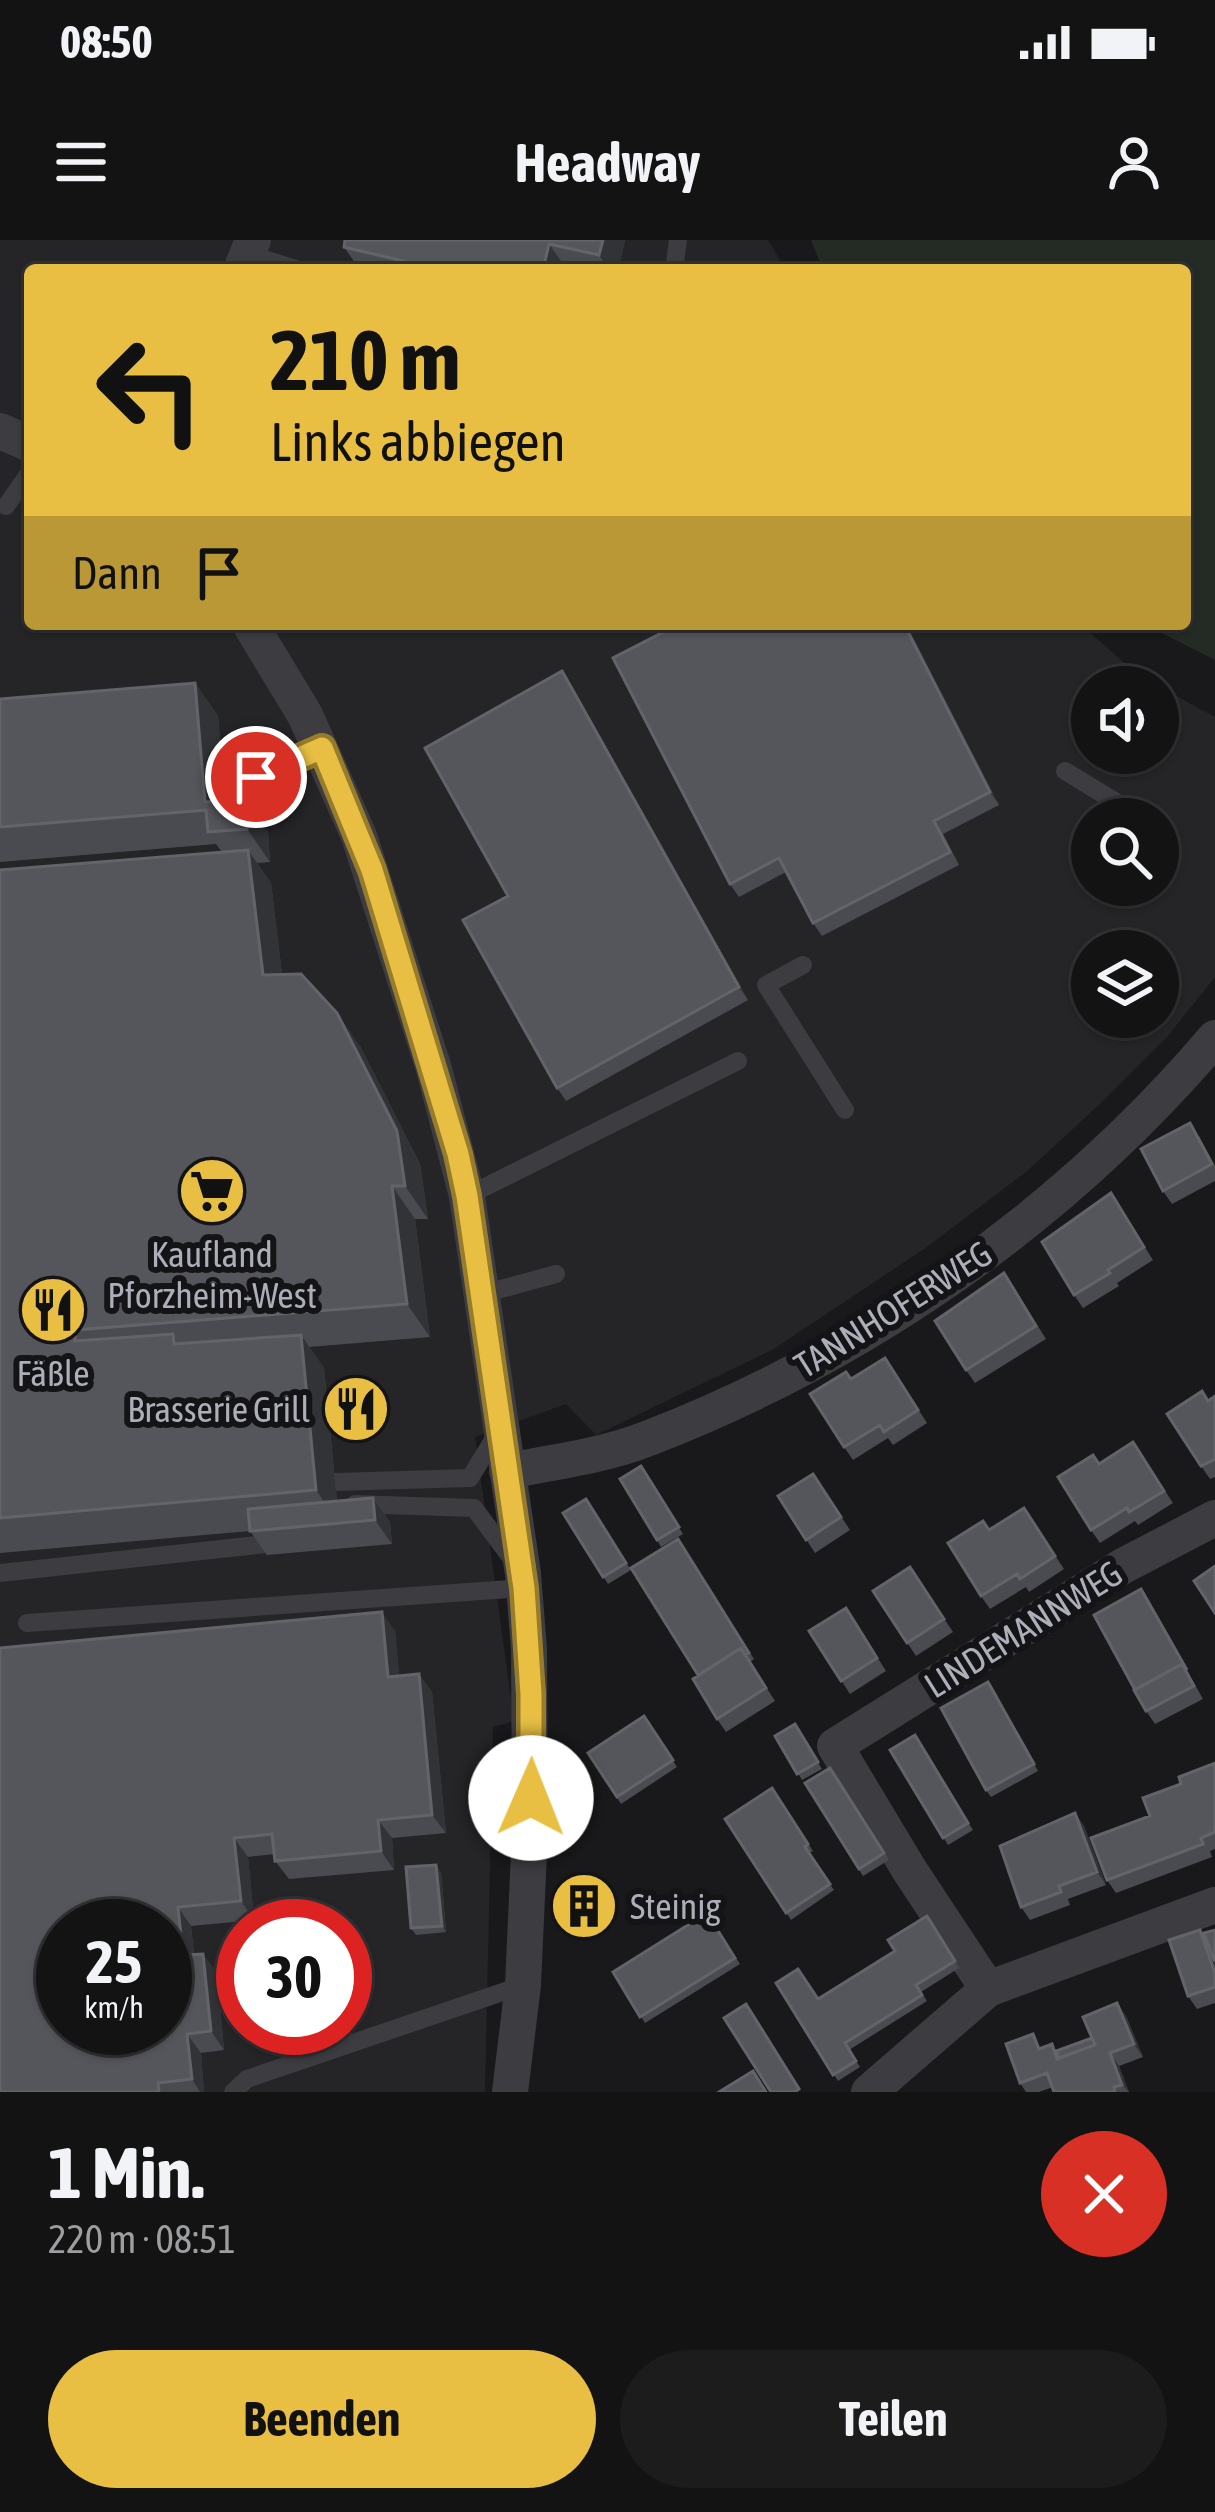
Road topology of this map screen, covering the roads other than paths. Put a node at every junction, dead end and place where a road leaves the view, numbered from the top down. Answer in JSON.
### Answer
{"nodes":[{"id":1,"x":248,"y":255,"type":"edge"},
{"id":2,"x":279,"y":264,"type":"edge"},
{"id":3,"x":24,"y":480,"type":"edge"},
{"id":4,"x":6,"y":506,"type":"dead end"},
{"id":5,"x":254,"y":630,"type":"edge"},
{"id":6,"x":322,"y":748,"type":"junction"},
{"id":7,"x":1066,"y":771,"type":"dead end"},
{"id":8,"x":256,"y":777,"type":"dead end"},
{"id":9,"x":1110,"y":798,"type":"edge"},
{"id":10,"x":803,"y":964,"type":"dead end"},
{"id":11,"x":1215,"y":1038,"type":"edge"},
{"id":12,"x":738,"y":1061,"type":"dead end"},
{"id":13,"x":845,"y":1110,"type":"dead end"},
{"id":14,"x":467,"y":1196,"type":"junction"},
{"id":15,"x":556,"y":1274,"type":"dead end"},
{"id":16,"x":479,"y":1295,"type":"junction"},
{"id":17,"x":500,"y":1428,"type":"junction"},
{"id":18,"x":507,"y":1471,"type":"junction"},
{"id":19,"x":335,"y":1482,"type":"dead end"},
{"id":20,"x":338,"y":1503,"type":"edge"},
{"id":21,"x":1215,"y":1517,"type":"edge"},
{"id":22,"x":266,"y":1544,"type":"edge"},
{"id":23,"x":0,"y":1574,"type":"edge"},
{"id":24,"x":523,"y":1581,"type":"junction"},
{"id":25,"x":27,"y":1623,"type":"dead end"},
{"id":26,"x":1215,"y":1905,"type":"edge"},
{"id":27,"x":523,"y":1985,"type":"junction"},
{"id":28,"x":988,"y":1989,"type":"junction"},
{"id":29,"x":233,"y":2092,"type":"edge"},
{"id":30,"x":510,"y":2092,"type":"edge"},
{"id":31,"x":869,"y":2092,"type":"edge"}],
"edges":[{"from":1,"to":2,"type":"lane"},
{"from":3,"to":4,"type":"lane"},
{"from":5,"to":6,"type":"street"},
{"from":6,"to":8,"type":"lane"},
{"from":6,"to":14,"type":"street"},
{"from":7,"to":9,"type":"lane"},
{"from":10,"to":13,"type":"lane"},
{"from":11,"to":18,"type":"street","name":"TANNHOFERWEG"},
{"from":12,"to":14,"type":"lane"},
{"from":14,"to":16,"type":"street"},
{"from":15,"to":16,"type":"lane"},
{"from":16,"to":17,"type":"street"},
{"from":17,"to":18,"type":"street"},
{"from":17,"to":19,"type":"lane"},
{"from":18,"to":24,"type":"street"},
{"from":20,"to":24,"type":"lane"},
{"from":21,"to":28,"type":"street","name":"LINDEMANNWEG"},
{"from":22,"to":23,"type":"lane"},
{"from":24,"to":25,"type":"lane"},
{"from":24,"to":27,"type":"street"},
{"from":26,"to":28,"type":"street"},
{"from":27,"to":29,"type":"lane"},
{"from":27,"to":30,"type":"street"},
{"from":28,"to":31,"type":"street"}]}
